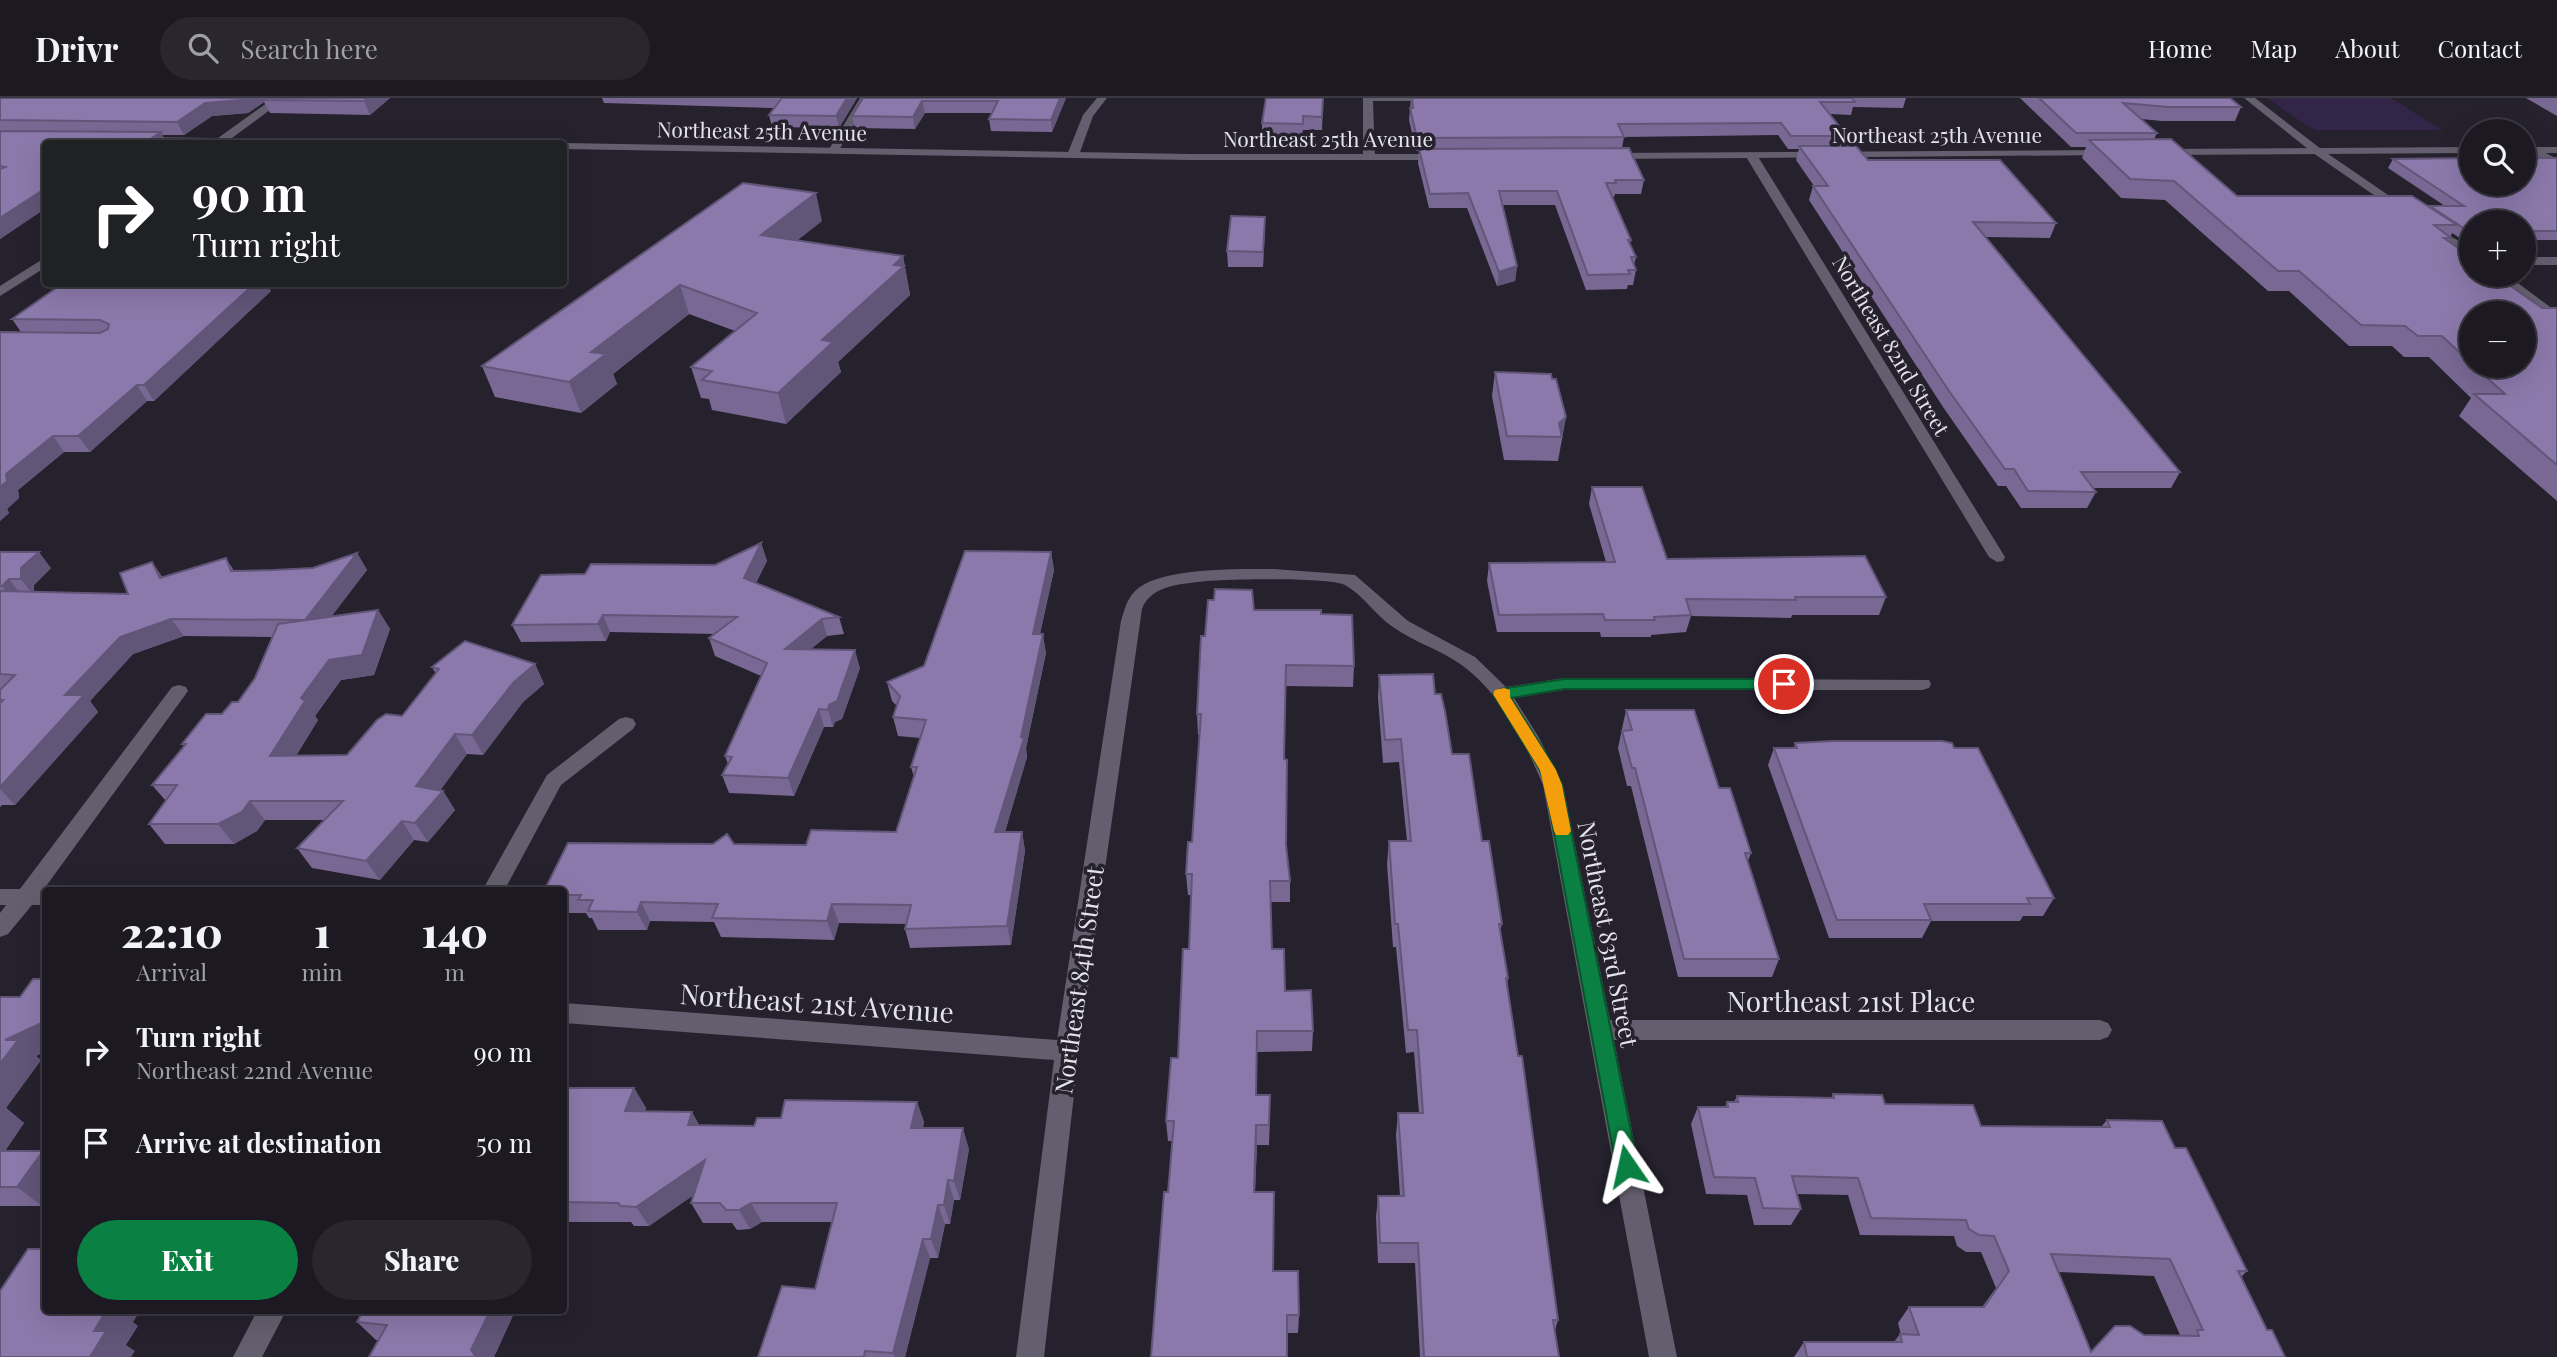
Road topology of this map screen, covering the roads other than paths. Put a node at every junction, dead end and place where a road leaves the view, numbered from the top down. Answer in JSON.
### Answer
{"nodes":[{"id":1,"x":281,"y":98,"type":"edge"},
{"id":2,"x":865,"y":98,"type":"edge"},
{"id":3,"x":1102,"y":98,"type":"edge"},
{"id":4,"x":1368,"y":98,"type":"edge"},
{"id":5,"x":1455,"y":98,"type":"edge"},
{"id":6,"x":2249,"y":98,"type":"edge"},
{"id":7,"x":221,"y":140,"type":"edge"},
{"id":8,"x":567,"y":146,"type":"edge"},
{"id":9,"x":2459,"y":150,"type":"edge"},
{"id":10,"x":2536,"y":150,"type":"edge"},
{"id":11,"x":2557,"y":150,"type":"edge"},
{"id":12,"x":833,"y":151,"type":"junction"},
{"id":13,"x":2317,"y":151,"type":"junction"},
{"id":14,"x":2128,"y":152,"type":"edge"},
{"id":15,"x":2154,"y":152,"type":"edge"},
{"id":16,"x":2536,"y":154,"type":"edge"},
{"id":17,"x":1073,"y":155,"type":"junction"},
{"id":18,"x":1751,"y":155,"type":"junction"},
{"id":19,"x":1590,"y":156,"type":"edge"},
{"id":20,"x":1369,"y":157,"type":"junction"},
{"id":21,"x":1462,"y":157,"type":"edge"},
{"id":22,"x":2557,"y":164,"type":"edge"},
{"id":23,"x":2459,"y":247,"type":"edge"},
{"id":24,"x":2536,"y":261,"type":"edge"},
{"id":25,"x":2557,"y":261,"type":"edge"},
{"id":26,"x":42,"y":264,"type":"edge"},
{"id":27,"x":2515,"y":287,"type":"edge"},
{"id":28,"x":0,"y":292,"type":"edge"},
{"id":29,"x":2554,"y":316,"type":"edge"},
{"id":30,"x":1997,"y":557,"type":"dead end"},
{"id":31,"x":1135,"y":604,"type":"joint"},
{"id":32,"x":1922,"y":684,"type":"dead end"},
{"id":33,"x":179,"y":691,"type":"dead end"},
{"id":34,"x":1501,"y":694,"type":"junction"},
{"id":35,"x":626,"y":724,"type":"dead end"},
{"id":36,"x":43,"y":887,"type":"edge"},
{"id":37,"x":495,"y":887,"type":"edge"},
{"id":38,"x":0,"y":897,"type":"edge"},
{"id":39,"x":36,"y":897,"type":"edge"},
{"id":40,"x":0,"y":928,"type":"edge"},
{"id":41,"x":567,"y":1013,"type":"edge"},
{"id":42,"x":1601,"y":1030,"type":"junction"},
{"id":43,"x":2100,"y":1030,"type":"dead end"},
{"id":44,"x":1066,"y":1051,"type":"junction"},
{"id":45,"x":270,"y":1314,"type":"edge"},
{"id":46,"x":247,"y":1357,"type":"edge"},
{"id":47,"x":1030,"y":1357,"type":"edge"},
{"id":48,"x":1663,"y":1357,"type":"edge"}],
"edges":[{"from":1,"to":7,"type":"street"},
{"from":2,"to":12,"type":"street"},
{"from":3,"to":17,"type":"street"},
{"from":4,"to":5,"type":"street"},
{"from":4,"to":20,"type":"street"},
{"from":6,"to":13,"type":"street"},
{"from":8,"to":12,"type":"street","name":"Northeast 25th Avenue"},
{"from":9,"to":13,"type":"street"},
{"from":10,"to":11,"type":"street"},
{"from":12,"to":17,"type":"street","name":"Northeast 25th Avenue"},
{"from":13,"to":15,"type":"street"},
{"from":13,"to":23,"type":"street"},
{"from":14,"to":18,"type":"street","name":"Northeast 25th Avenue"},
{"from":16,"to":22,"type":"street"},
{"from":17,"to":20,"type":"street","name":"Northeast 25th Avenue"},
{"from":18,"to":19,"type":"street","name":"Northeast 25th Avenue"},
{"from":18,"to":30,"type":"street","name":"Northeast 82nd Street"},
{"from":20,"to":21,"type":"street","name":"Northeast 25th Avenue"},
{"from":24,"to":25,"type":"street"},
{"from":26,"to":28,"type":"street"},
{"from":27,"to":29,"type":"street"},
{"from":31,"to":34,"type":"street","name":"Northeast 83rd Street"},
{"from":31,"to":44,"type":"street","name":"Northeast 84th Street"},
{"from":32,"to":34,"type":"street"},
{"from":33,"to":36,"type":"street"},
{"from":34,"to":42,"type":"street","name":"Northeast 83rd Street"},
{"from":35,"to":37,"type":"street"},
{"from":38,"to":39,"type":"street"},
{"from":39,"to":40,"type":"street"},
{"from":41,"to":44,"type":"street","name":"Northeast 21st Avenue"},
{"from":42,"to":43,"type":"street","name":"Northeast 21st Place"},
{"from":42,"to":48,"type":"street","name":"Northeast 83rd Street"},
{"from":44,"to":47,"type":"street","name":"Northeast 84th Street"},
{"from":45,"to":46,"type":"street"}]}
